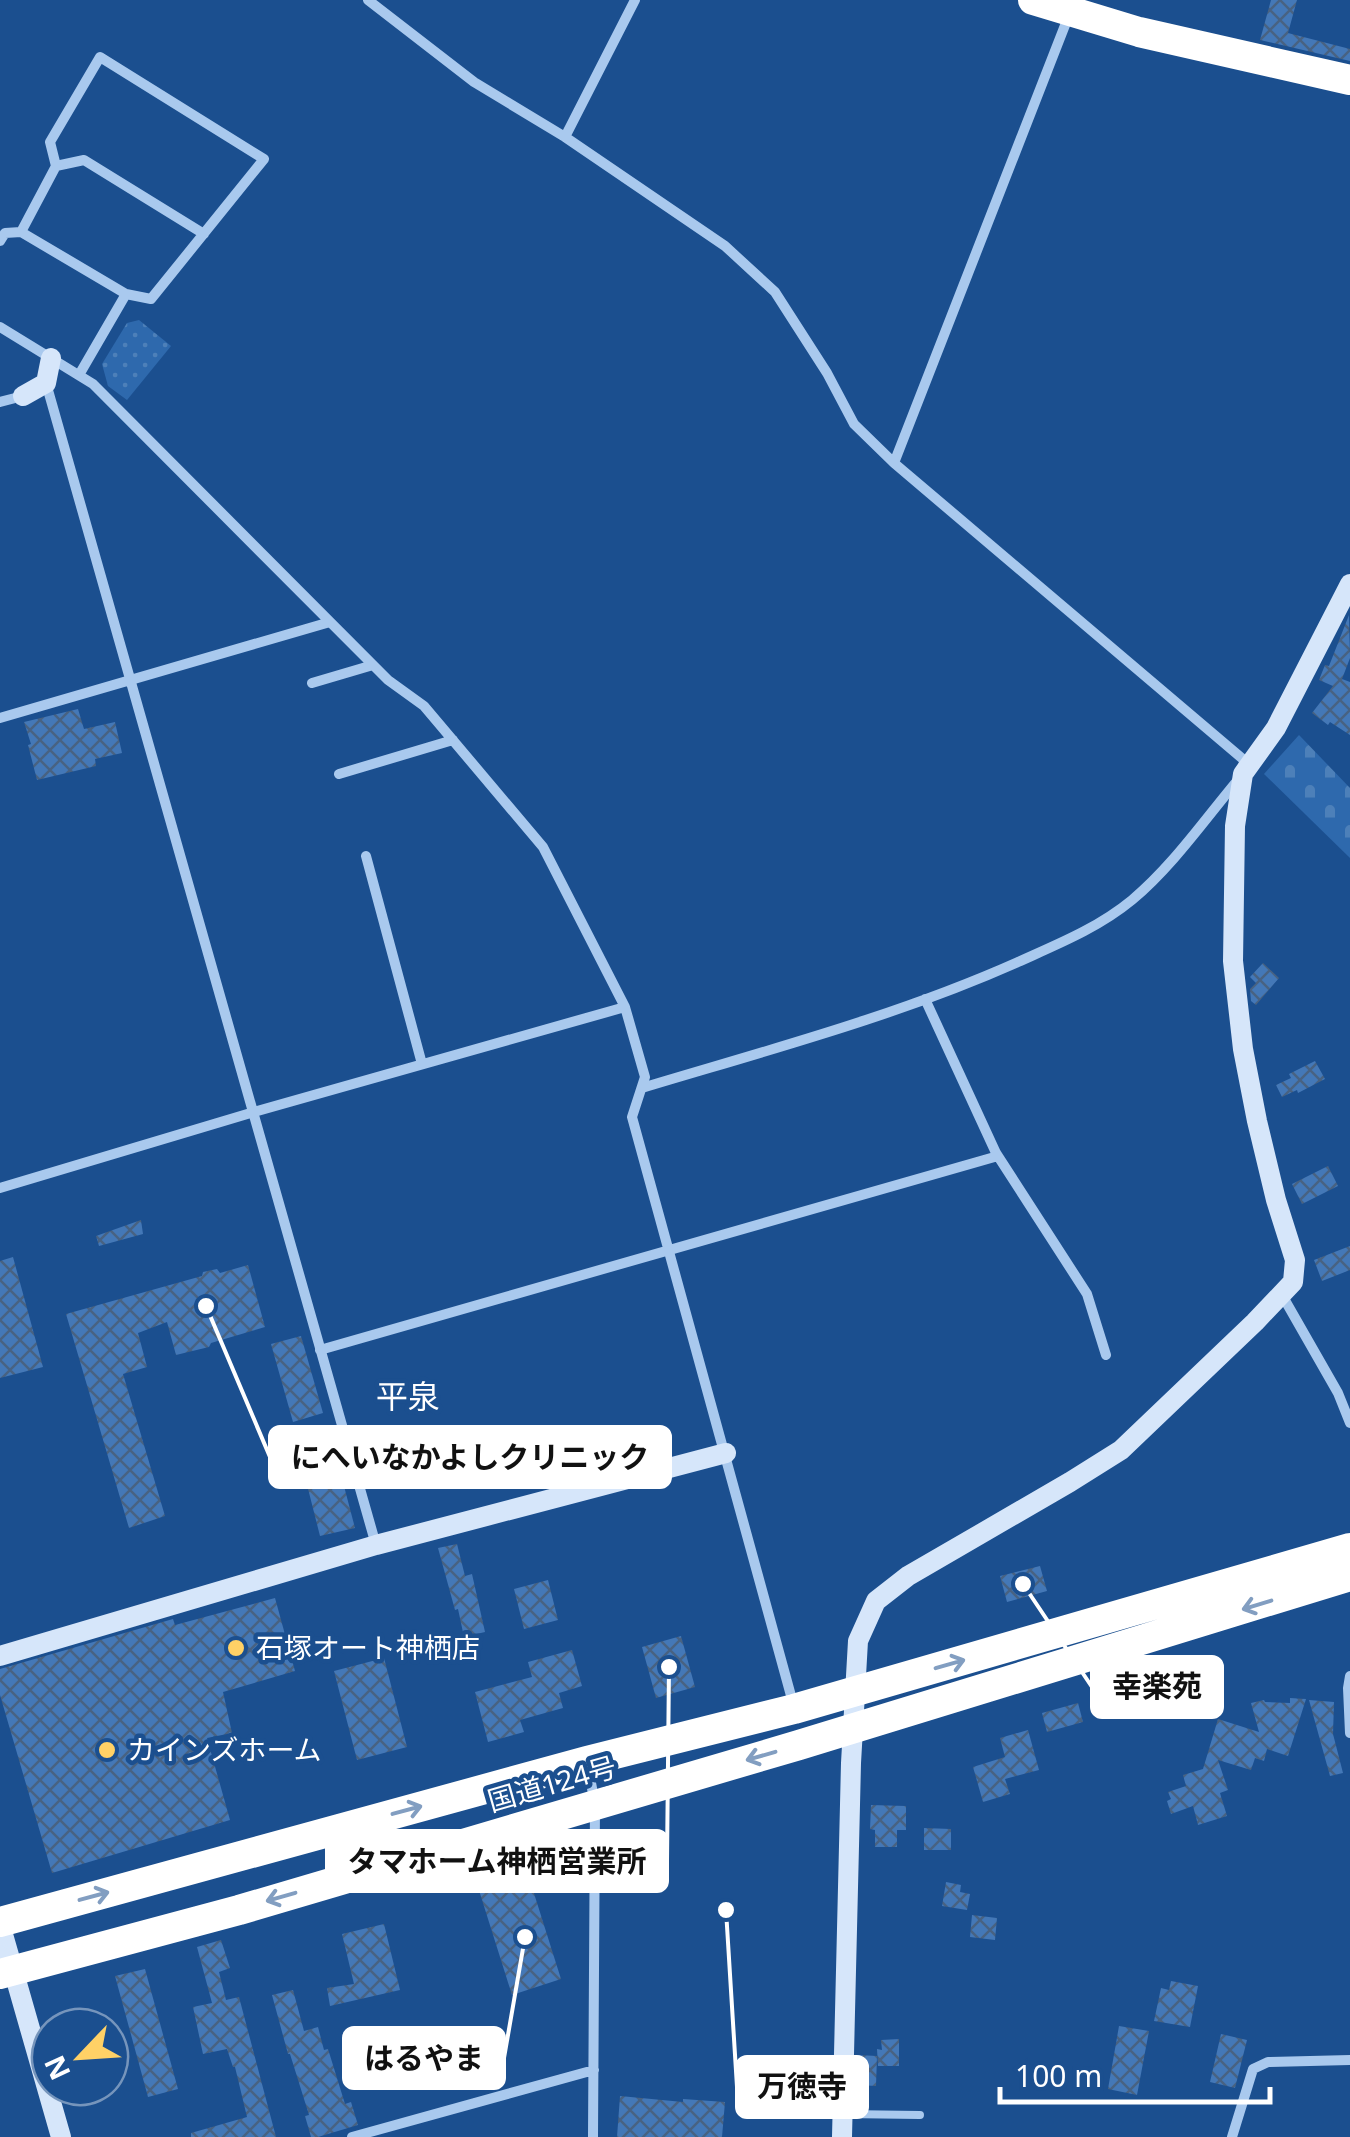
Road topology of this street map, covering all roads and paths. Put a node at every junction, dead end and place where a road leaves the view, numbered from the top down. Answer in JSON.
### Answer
{"nodes":[{"id":1,"x":370,"y":0,"type":"edge"},
{"id":2,"x":635,"y":0,"type":"edge"},
{"id":3,"x":1033,"y":0,"type":"edge"},
{"id":4,"x":1072,"y":6,"type":"edge"},
{"id":5,"x":1350,"y":80,"type":"edge"},
{"id":6,"x":565,"y":137,"type":"junction"},
{"id":7,"x":56,"y":166,"type":"junction"},
{"id":8,"x":21,"y":232,"type":"junction"},
{"id":9,"x":204,"y":234,"type":"junction"},
{"id":10,"x":0,"y":240,"type":"edge"},
{"id":11,"x":126,"y":294,"type":"junction"},
{"id":12,"x":0,"y":327,"type":"edge"},
{"id":13,"x":51,"y":358,"type":"junction"},
{"id":14,"x":79,"y":375,"type":"junction"},
{"id":15,"x":46,"y":384,"type":"junction"},
{"id":16,"x":23,"y":396,"type":"joint"},
{"id":17,"x":0,"y":402,"type":"edge"},
{"id":18,"x":894,"y":463,"type":"junction"},
{"id":19,"x":1350,"y":584,"type":"edge"},
{"id":20,"x":330,"y":622,"type":"junction"},
{"id":21,"x":372,"y":665,"type":"junction"},
{"id":22,"x":130,"y":681,"type":"junction"},
{"id":23,"x":312,"y":683,"type":"dead end"},
{"id":24,"x":0,"y":718,"type":"edge"},
{"id":25,"x":453,"y":740,"type":"junction"},
{"id":26,"x":340,"y":774,"type":"dead end"},
{"id":27,"x":1243,"y":774,"type":"junction"},
{"id":28,"x":366,"y":856,"type":"dead end"},
{"id":29,"x":925,"y":998,"type":"junction"},
{"id":30,"x":625,"y":1006,"type":"junction"},
{"id":31,"x":422,"y":1064,"type":"junction"},
{"id":32,"x":642,"y":1088,"type":"junction"},
{"id":33,"x":254,"y":1112,"type":"junction"},
{"id":34,"x":998,"y":1156,"type":"junction"},
{"id":35,"x":0,"y":1188,"type":"edge"},
{"id":36,"x":669,"y":1251,"type":"junction"},
{"id":37,"x":1282,"y":1295,"type":"junction"},
{"id":38,"x":320,"y":1350,"type":"junction"},
{"id":39,"x":1106,"y":1355,"type":"dead end"},
{"id":40,"x":1350,"y":1424,"type":"edge"},
{"id":41,"x":726,"y":1454,"type":"junction"},
{"id":42,"x":376,"y":1545,"type":"junction"},
{"id":43,"x":1350,"y":1548,"type":"edge"},
{"id":44,"x":1350,"y":1576,"type":"edge"},
{"id":45,"x":0,"y":1656,"type":"edge"},
{"id":46,"x":1350,"y":1676,"type":"edge"},
{"id":47,"x":856,"y":1690,"type":"junction"},
{"id":48,"x":794,"y":1709,"type":"junction"},
{"id":49,"x":854,"y":1728,"type":"junction"},
{"id":50,"x":1350,"y":1733,"type":"edge"},
{"id":51,"x":587,"y":1760,"type":"junction"},
{"id":52,"x":595,"y":1805,"type":"junction"},
{"id":53,"x":0,"y":1923,"type":"edge"},
{"id":54,"x":6,"y":1972,"type":"edge"},
{"id":55,"x":1350,"y":2060,"type":"edge"},
{"id":56,"x":594,"y":2070,"type":"junction"},
{"id":57,"x":843,"y":2114,"type":"junction"},
{"id":58,"x":920,"y":2115,"type":"dead end"},
{"id":59,"x":365,"y":2135,"type":"edge"},
{"id":60,"x":61,"y":2137,"type":"edge"},
{"id":61,"x":352,"y":2137,"type":"edge"},
{"id":62,"x":594,"y":2137,"type":"edge"},
{"id":63,"x":842,"y":2137,"type":"edge"},
{"id":64,"x":1232,"y":2137,"type":"edge"}],
"edges":[{"from":1,"to":6,"type":"street"},
{"from":2,"to":6,"type":"street"},
{"from":3,"to":4,"type":"highway"},
{"from":4,"to":5,"type":"highway"},
{"from":4,"to":18,"type":"street"},
{"from":6,"to":18,"type":"street"},
{"from":7,"to":8,"type":"street"},
{"from":7,"to":9,"type":"street"},
{"from":7,"to":9,"type":"street"},
{"from":8,"to":10,"type":"street"},
{"from":8,"to":11,"type":"street"},
{"from":9,"to":11,"type":"street"},
{"from":11,"to":14,"type":"street"},
{"from":12,"to":13,"type":"street"},
{"from":13,"to":14,"type":"street"},
{"from":13,"to":15,"type":"street"},
{"from":14,"to":20,"type":"street"},
{"from":15,"to":16,"type":"street"},
{"from":15,"to":22,"type":"street"},
{"from":16,"to":17,"type":"street"},
{"from":18,"to":27,"type":"street"},
{"from":19,"to":27,"type":"street"},
{"from":20,"to":21,"type":"street"},
{"from":20,"to":22,"type":"street"},
{"from":21,"to":23,"type":"street"},
{"from":21,"to":25,"type":"street"},
{"from":22,"to":24,"type":"street"},
{"from":22,"to":33,"type":"street"},
{"from":25,"to":26,"type":"street"},
{"from":25,"to":30,"type":"street"},
{"from":27,"to":29,"type":"street"},
{"from":27,"to":37,"type":"street"},
{"from":28,"to":31,"type":"street"},
{"from":29,"to":32,"type":"street"},
{"from":29,"to":34,"type":"street"},
{"from":30,"to":31,"type":"street"},
{"from":30,"to":32,"type":"street"},
{"from":31,"to":33,"type":"street"},
{"from":32,"to":36,"type":"street"},
{"from":33,"to":35,"type":"street"},
{"from":33,"to":38,"type":"street"},
{"from":34,"to":36,"type":"street"},
{"from":34,"to":39,"type":"street"},
{"from":36,"to":38,"type":"street"},
{"from":36,"to":41,"type":"street"},
{"from":37,"to":40,"type":"street"},
{"from":37,"to":47,"type":"street"},
{"from":38,"to":42,"type":"street"},
{"from":41,"to":42,"type":"street"},
{"from":41,"to":48,"type":"street"},
{"from":42,"to":45,"type":"street"},
{"from":47,"to":43,"type":"highway","name":"国道124号","one_way":true},
{"from":44,"to":49,"type":"highway","name":"国道124号","one_way":true},
{"from":46,"to":50,"type":"street"},
{"from":47,"to":48,"type":"highway","name":"国道124号"},
{"from":47,"to":49,"type":"street"},
{"from":48,"to":51,"type":"highway","name":"国道124号"},
{"from":49,"to":52,"type":"highway","name":"国道124号","one_way":true},
{"from":49,"to":57,"type":"street"},
{"from":51,"to":52,"type":"street"},
{"from":53,"to":51,"type":"highway","name":"国道124号","one_way":true},
{"from":52,"to":54,"type":"highway","name":"国道124号","one_way":true},
{"from":52,"to":56,"type":"street"},
{"from":53,"to":54,"type":"street"},
{"from":54,"to":60,"type":"street"},
{"from":55,"to":64,"type":"street"},
{"from":56,"to":59,"type":"street"},
{"from":56,"to":62,"type":"street"},
{"from":57,"to":58,"type":"lane"},
{"from":57,"to":63,"type":"street"},
{"from":59,"to":61,"type":"street"}]}
